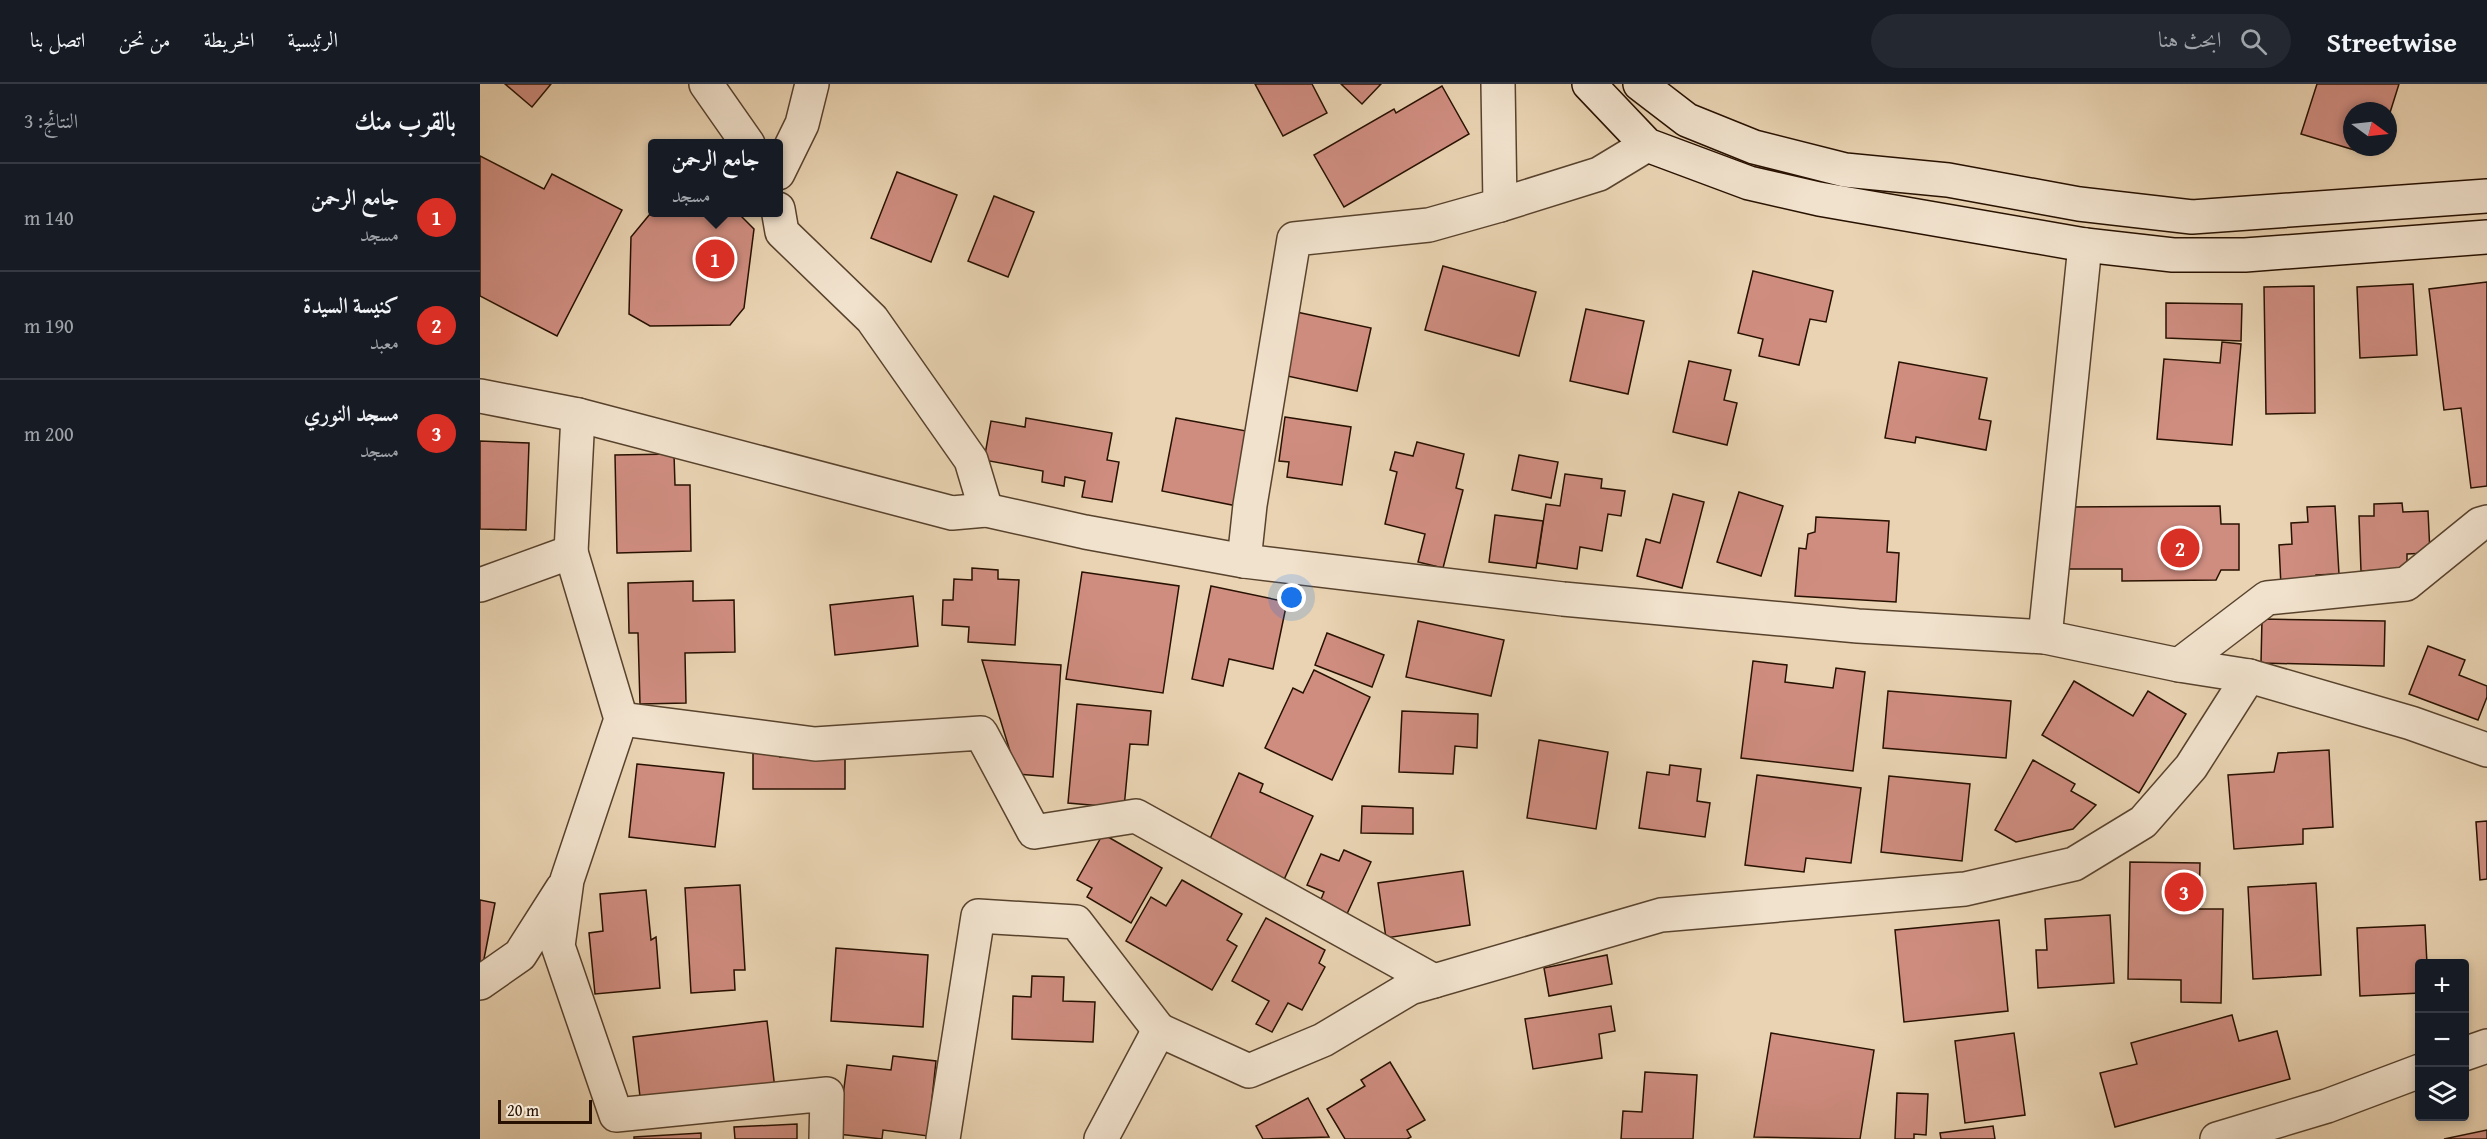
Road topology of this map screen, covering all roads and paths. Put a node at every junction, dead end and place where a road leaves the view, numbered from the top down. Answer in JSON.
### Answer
{"nodes":[{"id":1,"x":706,"y":84,"type":"edge"},
{"id":2,"x":812,"y":84,"type":"edge"},
{"id":3,"x":1498,"y":84,"type":"edge"},
{"id":4,"x":1589,"y":84,"type":"edge"},
{"id":5,"x":1640,"y":84,"type":"edge"},
{"id":6,"x":744,"y":139,"type":"edge"},
{"id":7,"x":1647,"y":145,"type":"junction"},
{"id":8,"x":783,"y":163,"type":"edge"},
{"id":9,"x":2487,"y":196,"type":"edge"},
{"id":10,"x":1500,"y":205,"type":"junction"},
{"id":11,"x":779,"y":217,"type":"edge"},
{"id":12,"x":2487,"y":237,"type":"edge"},
{"id":13,"x":2085,"y":245,"type":"junction"},
{"id":14,"x":480,"y":396,"type":"edge"},
{"id":15,"x":578,"y":415,"type":"junction"},
{"id":16,"x":986,"y":510,"type":"junction"},
{"id":17,"x":2487,"y":522,"type":"edge"},
{"id":18,"x":571,"y":552,"type":"junction"},
{"id":19,"x":1244,"y":561,"type":"junction"},
{"id":20,"x":480,"y":585,"type":"edge"},
{"id":21,"x":2045,"y":637,"type":"junction"},
{"id":22,"x":2179,"y":666,"type":"junction"},
{"id":23,"x":2249,"y":676,"type":"junction"},
{"id":24,"x":621,"y":719,"type":"junction"},
{"id":25,"x":2487,"y":750,"type":"edge"},
{"id":26,"x":567,"y":880,"type":"junction"},
{"id":27,"x":558,"y":946,"type":"junction"},
{"id":28,"x":1434,"y":981,"type":"junction"},
{"id":29,"x":480,"y":983,"type":"edge"},
{"id":30,"x":480,"y":1000,"type":"edge"},
{"id":31,"x":1159,"y":1030,"type":"junction"},
{"id":32,"x":2487,"y":1046,"type":"edge"},
{"id":33,"x":2469,"y":1052,"type":"edge"},
{"id":34,"x":2415,"y":1073,"type":"edge"},
{"id":35,"x":826,"y":1139,"type":"edge"},
{"id":36,"x":943,"y":1139,"type":"edge"},
{"id":37,"x":1101,"y":1139,"type":"edge"},
{"id":38,"x":2217,"y":1139,"type":"edge"}],
"edges":[{"from":1,"to":6,"type":"street"},
{"from":2,"to":8,"type":"street"},
{"from":3,"to":10,"type":"street"},
{"from":4,"to":7,"type":"street"},
{"from":5,"to":9,"type":"street"},
{"from":7,"to":10,"type":"street"},
{"from":7,"to":13,"type":"street"},
{"from":10,"to":19,"type":"street"},
{"from":11,"to":16,"type":"street"},
{"from":12,"to":13,"type":"street"},
{"from":13,"to":21,"type":"street"},
{"from":14,"to":15,"type":"street"},
{"from":15,"to":16,"type":"street"},
{"from":15,"to":18,"type":"street"},
{"from":16,"to":19,"type":"street"},
{"from":17,"to":22,"type":"street"},
{"from":18,"to":20,"type":"street"},
{"from":18,"to":24,"type":"street"},
{"from":19,"to":21,"type":"street"},
{"from":21,"to":22,"type":"street"},
{"from":22,"to":23,"type":"street"},
{"from":23,"to":25,"type":"street"},
{"from":23,"to":28,"type":"street"},
{"from":24,"to":26,"type":"street"},
{"from":24,"to":28,"type":"street"},
{"from":26,"to":27,"type":"street"},
{"from":26,"to":29,"type":"street"},
{"from":27,"to":30,"type":"street"},
{"from":27,"to":35,"type":"street"},
{"from":28,"to":31,"type":"street"},
{"from":31,"to":36,"type":"street"},
{"from":31,"to":37,"type":"street"},
{"from":32,"to":33,"type":"street"},
{"from":34,"to":38,"type":"street"}]}
